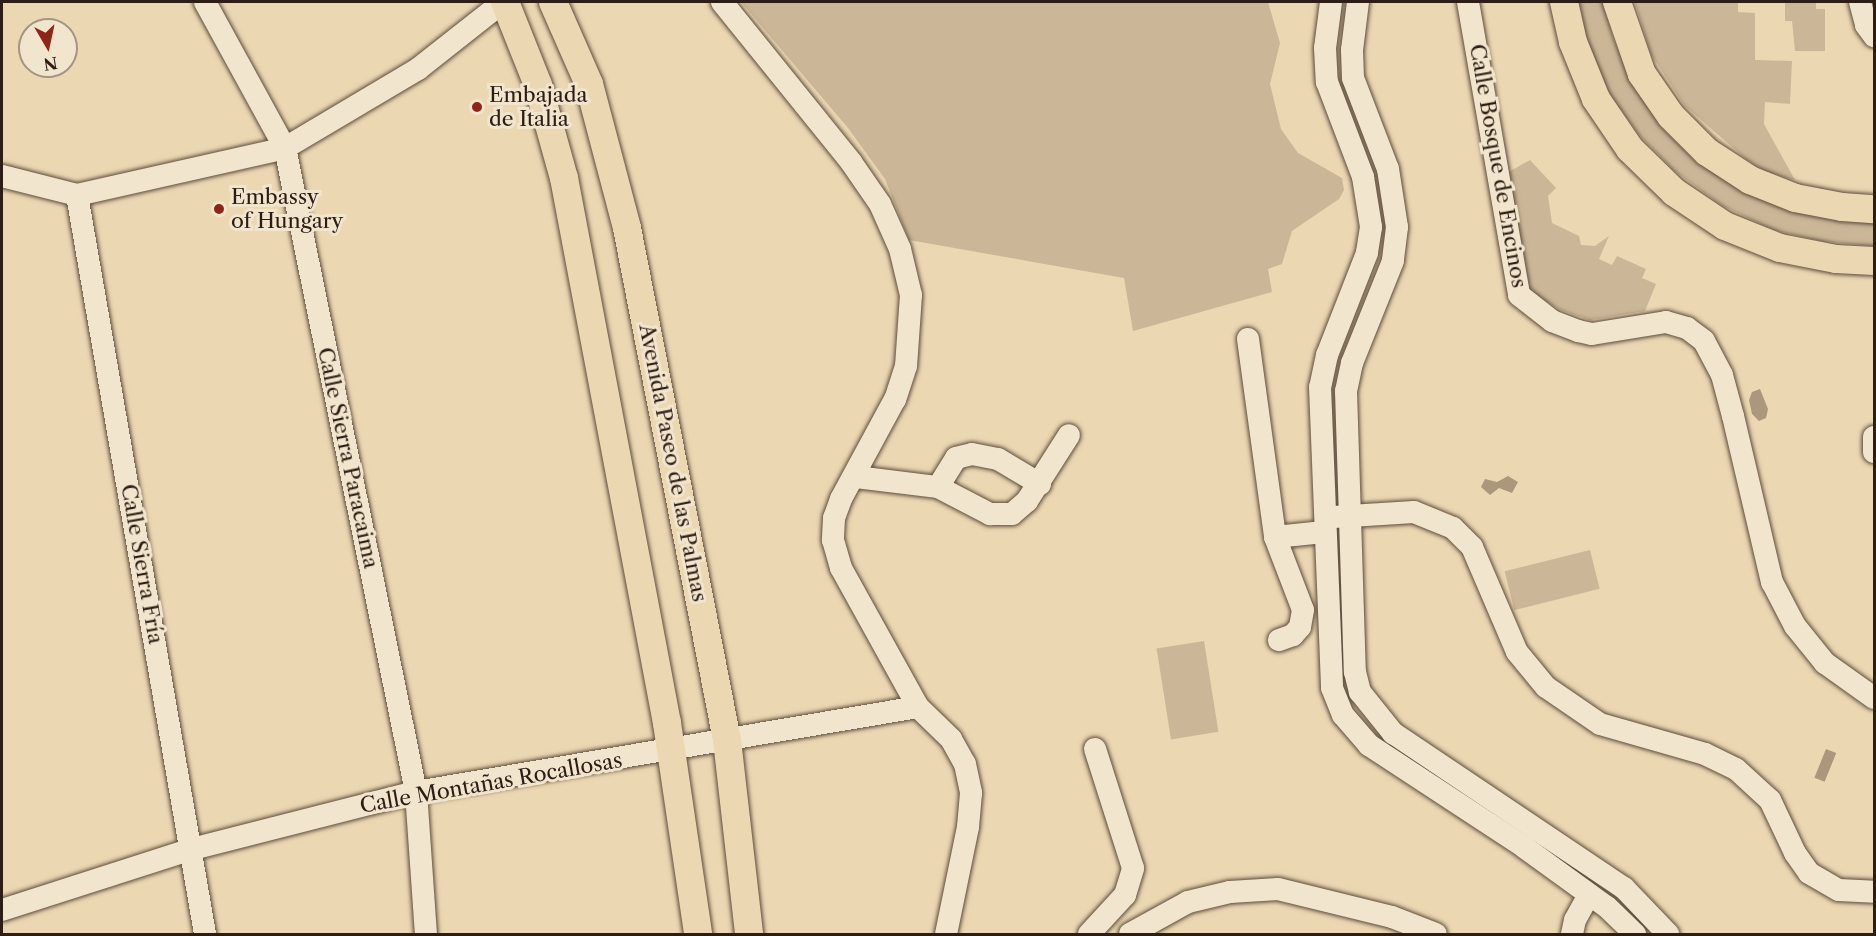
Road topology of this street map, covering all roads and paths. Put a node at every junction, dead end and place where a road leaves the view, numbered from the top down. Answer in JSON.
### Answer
{"nodes":[{"id":1,"x":205,"y":2,"type":"edge"},
{"id":2,"x":504,"y":2,"type":"edge"},
{"id":3,"x":553,"y":2,"type":"edge"},
{"id":4,"x":722,"y":2,"type":"edge"},
{"id":5,"x":1330,"y":2,"type":"edge"},
{"id":6,"x":1358,"y":2,"type":"edge"},
{"id":7,"x":1468,"y":2,"type":"edge"},
{"id":8,"x":1564,"y":2,"type":"edge"},
{"id":9,"x":1617,"y":2,"type":"edge"},
{"id":10,"x":1860,"y":2,"type":"edge"},
{"id":11,"x":1875,"y":36,"type":"edge"},
{"id":12,"x":285,"y":148,"type":"junction"},
{"id":13,"x":2,"y":176,"type":"edge"},
{"id":14,"x":77,"y":195,"type":"junction"},
{"id":15,"x":1875,"y":209,"type":"edge"},
{"id":16,"x":1875,"y":261,"type":"edge"},
{"id":17,"x":1248,"y":339,"type":"dead end"},
{"id":18,"x":1069,"y":435,"type":"dead end"},
{"id":19,"x":1875,"y":437,"type":"edge"},
{"id":20,"x":1875,"y":452,"type":"edge"},
{"id":21,"x":856,"y":477,"type":"junction"},
{"id":22,"x":1349,"y":477,"type":"junction"},
{"id":23,"x":1040,"y":484,"type":"junction"},
{"id":24,"x":938,"y":487,"type":"junction"},
{"id":25,"x":1399,"y":511,"type":"junction"},
{"id":26,"x":1349,"y":515,"type":"junction"},
{"id":27,"x":1324,"y":525,"type":"junction"},
{"id":28,"x":1275,"y":537,"type":"junction"},
{"id":29,"x":1350,"y":549,"type":"junction"},
{"id":30,"x":1280,"y":640,"type":"dead end"},
{"id":31,"x":1875,"y":698,"type":"edge"},
{"id":32,"x":918,"y":707,"type":"junction"},
{"id":33,"x":727,"y":740,"type":"junction"},
{"id":34,"x":1095,"y":749,"type":"dead end"},
{"id":35,"x":672,"y":750,"type":"junction"},
{"id":36,"x":416,"y":792,"type":"junction"},
{"id":37,"x":1476,"y":804,"type":"junction"},
{"id":38,"x":192,"y":849,"type":"junction"},
{"id":39,"x":1875,"y":892,"type":"edge"},
{"id":40,"x":1589,"y":895,"type":"junction"},
{"id":41,"x":2,"y":910,"type":"edge"},
{"id":42,"x":205,"y":934,"type":"edge"},
{"id":43,"x":426,"y":934,"type":"edge"},
{"id":44,"x":698,"y":934,"type":"edge"},
{"id":45,"x":749,"y":934,"type":"edge"},
{"id":46,"x":946,"y":934,"type":"edge"},
{"id":47,"x":1089,"y":934,"type":"edge"},
{"id":48,"x":1130,"y":934,"type":"edge"},
{"id":49,"x":1436,"y":934,"type":"edge"},
{"id":50,"x":1572,"y":934,"type":"edge"},
{"id":51,"x":1635,"y":934,"type":"edge"},
{"id":52,"x":1668,"y":934,"type":"edge"}],
"edges":[{"from":1,"to":12,"type":"street","name":"Calle Sierra Paracaima"},
{"from":2,"to":12,"type":"street"},
{"from":2,"to":35,"type":"main road"},
{"from":3,"to":33,"type":"main road","name":"Avenida Paseo de las Palmas"},
{"from":4,"to":21,"type":"street"},
{"from":5,"to":27,"type":"street"},
{"from":6,"to":22,"type":"street"},
{"from":7,"to":31,"type":"street","name":"Calle Bosque de Encinos"},
{"from":8,"to":16,"type":"main road"},
{"from":9,"to":15,"type":"main road"},
{"from":10,"to":11,"type":"street"},
{"from":12,"to":14,"type":"street"},
{"from":12,"to":36,"type":"street","name":"Calle Sierra Paracaima"},
{"from":13,"to":14,"type":"street"},
{"from":14,"to":38,"type":"street","name":"Calle Sierra Fría"},
{"from":17,"to":28,"type":"street"},
{"from":18,"to":23,"type":"street"},
{"from":19,"to":20,"type":"street"},
{"from":21,"to":24,"type":"street"},
{"from":21,"to":32,"type":"street"},
{"from":22,"to":25,"type":"street"},
{"from":22,"to":26,"type":"street"},
{"from":23,"to":24,"type":"street"},
{"from":23,"to":24,"type":"street"},
{"from":25,"to":26,"type":"street"},
{"from":25,"to":29,"type":"street"},
{"from":25,"to":39,"type":"street"},
{"from":26,"to":27,"type":"street"},
{"from":26,"to":29,"type":"street"},
{"from":27,"to":28,"type":"street"},
{"from":27,"to":37,"type":"street"},
{"from":28,"to":30,"type":"street"},
{"from":29,"to":37,"type":"street"},
{"from":32,"to":33,"type":"street","name":"Calle Montañas Rocallosas"},
{"from":32,"to":46,"type":"street"},
{"from":33,"to":35,"type":"street","name":"Calle Montañas Rocallosas"},
{"from":33,"to":45,"type":"main road","name":"Avenida Paseo de las Palmas"},
{"from":34,"to":47,"type":"street"},
{"from":35,"to":36,"type":"street","name":"Calle Montañas Rocallosas"},
{"from":35,"to":44,"type":"main road"},
{"from":36,"to":38,"type":"street","name":"Calle Montañas Rocallosas"},
{"from":36,"to":43,"type":"street","name":"Calle Sierra Paracaima"},
{"from":37,"to":40,"type":"street"},
{"from":37,"to":52,"type":"street"},
{"from":38,"to":41,"type":"street","name":"Calle Montañas Rocallosas"},
{"from":38,"to":42,"type":"street","name":"Calle Sierra Fría"},
{"from":40,"to":50,"type":"street"},
{"from":40,"to":51,"type":"street"},
{"from":48,"to":49,"type":"street"}]}
